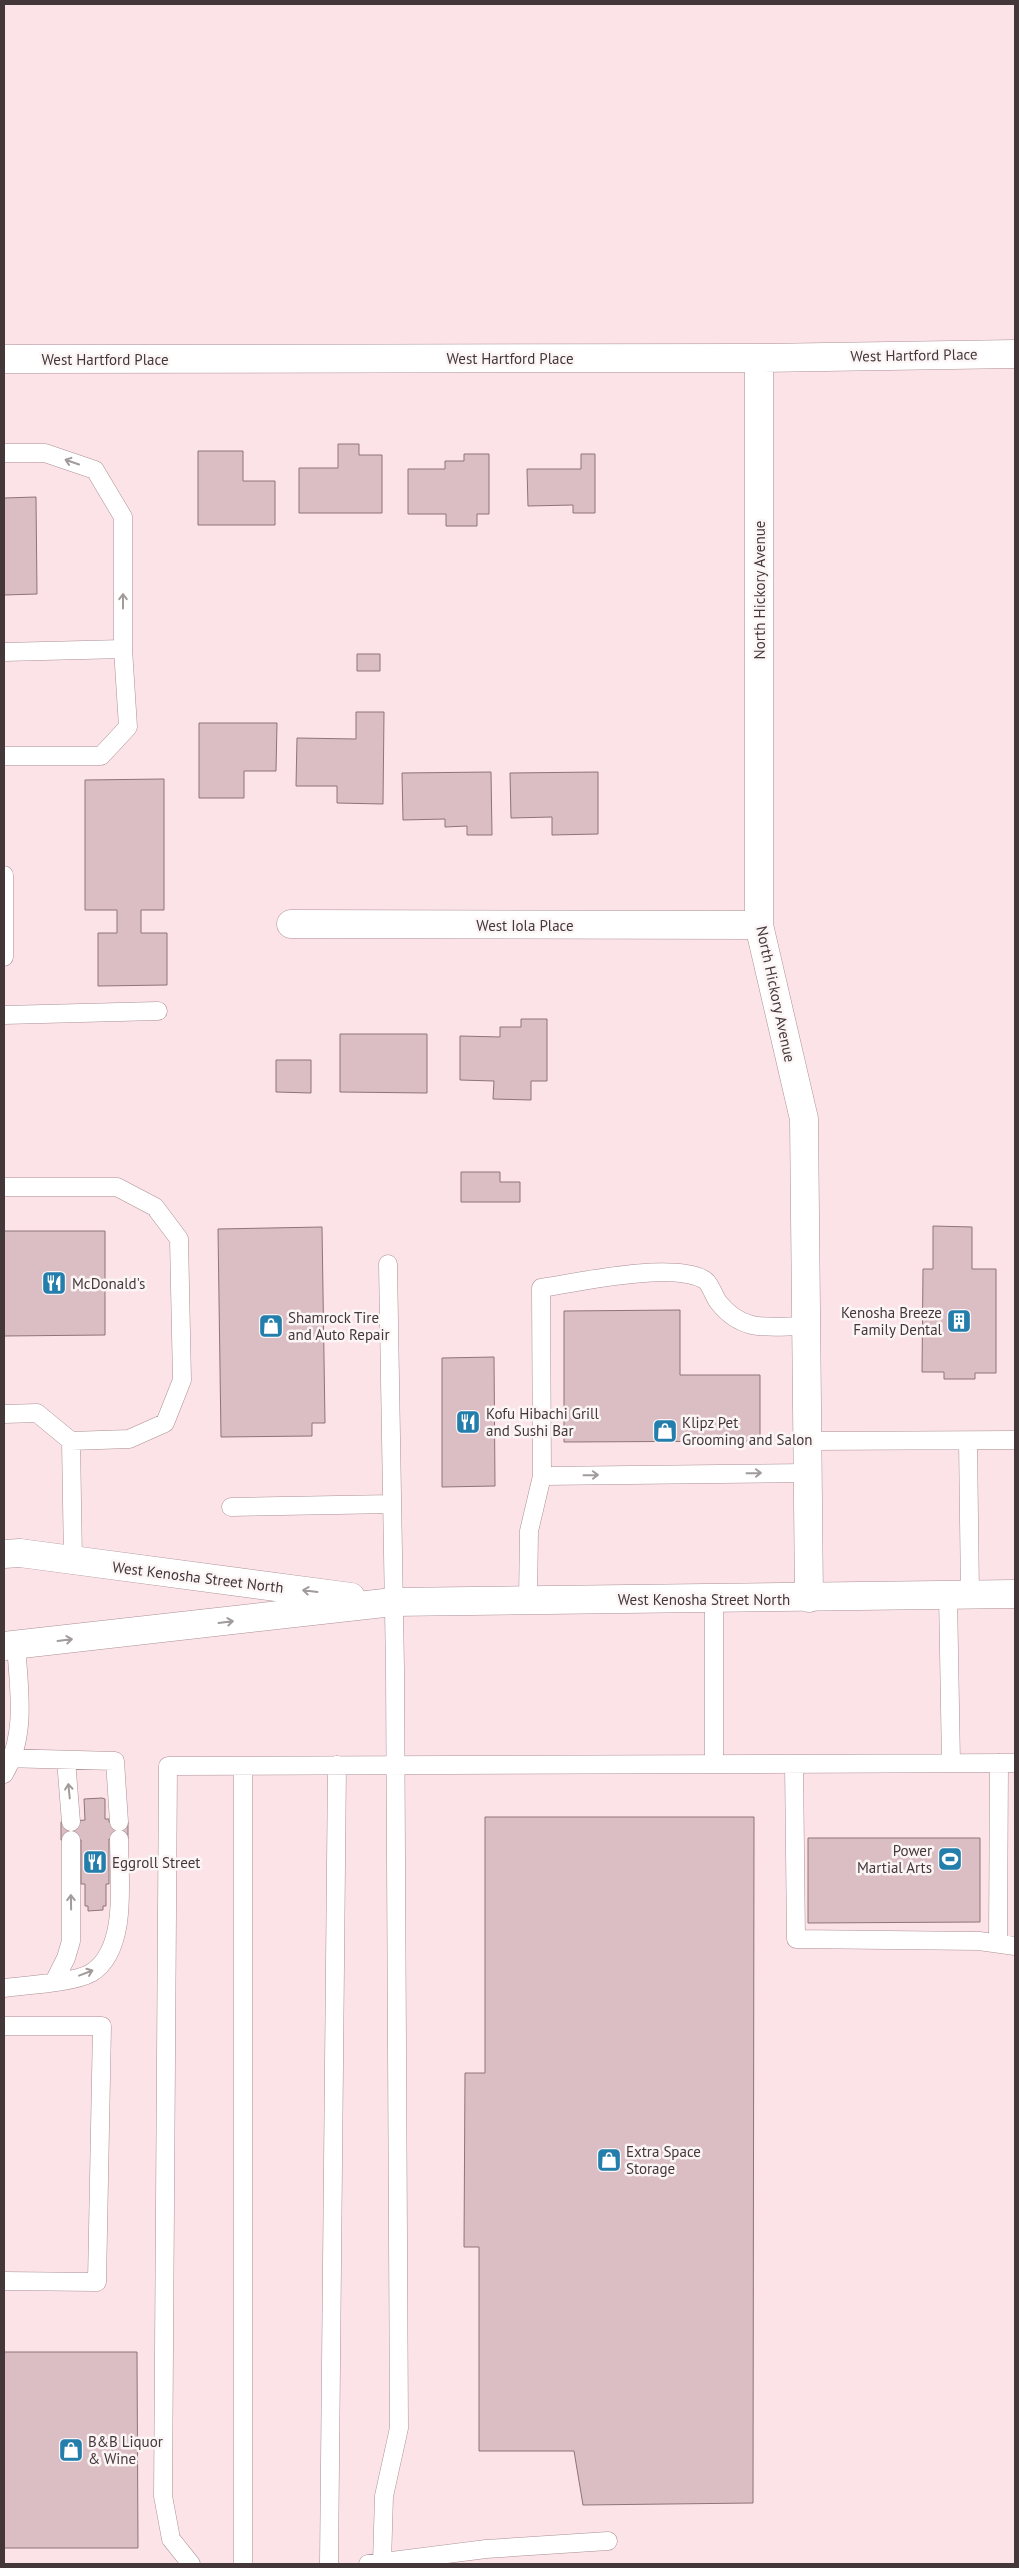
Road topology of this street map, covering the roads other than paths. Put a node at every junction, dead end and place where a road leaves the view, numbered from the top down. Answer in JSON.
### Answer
{"nodes":[{"id":1,"x":1015,"y":354,"type":"edge"},
{"id":2,"x":759,"y":358,"type":"junction"},
{"id":3,"x":4,"y":359,"type":"edge"},
{"id":4,"x":4,"y":453,"type":"edge"},
{"id":5,"x":123,"y":649,"type":"junction"},
{"id":6,"x":4,"y":652,"type":"edge"},
{"id":7,"x":4,"y":756,"type":"edge"},
{"id":8,"x":4,"y":875,"type":"edge"},
{"id":9,"x":290,"y":924,"type":"dead end"},
{"id":10,"x":759,"y":925,"type":"junction"},
{"id":11,"x":4,"y":957,"type":"edge"},
{"id":12,"x":158,"y":1011,"type":"dead end"},
{"id":13,"x":4,"y":1015,"type":"edge"},
{"id":14,"x":4,"y":1187,"type":"edge"},
{"id":15,"x":388,"y":1264,"type":"dead end"},
{"id":16,"x":806,"y":1326,"type":"junction"},
{"id":17,"x":4,"y":1414,"type":"edge"},
{"id":18,"x":1015,"y":1440,"type":"edge"},
{"id":19,"x":968,"y":1441,"type":"junction"},
{"id":20,"x":71,"y":1442,"type":"junction"},
{"id":21,"x":807,"y":1442,"type":"junction"},
{"id":22,"x":808,"y":1473,"type":"junction"},
{"id":23,"x":542,"y":1476,"type":"junction"},
{"id":24,"x":392,"y":1504,"type":"junction"},
{"id":25,"x":231,"y":1507,"type":"dead end"},
{"id":26,"x":4,"y":1554,"type":"edge"},
{"id":27,"x":73,"y":1560,"type":"junction"},
{"id":28,"x":1015,"y":1594,"type":"edge"},
{"id":29,"x":959,"y":1595,"type":"junction"},
{"id":30,"x":714,"y":1598,"type":"junction"},
{"id":31,"x":809,"y":1598,"type":"junction"},
{"id":32,"x":528,"y":1600,"type":"junction"},
{"id":33,"x":393,"y":1602,"type":"junction"},
{"id":34,"x":10,"y":1646,"type":"edge"},
{"id":35,"x":66,"y":1760,"type":"junction"},
{"id":36,"x":951,"y":1763,"type":"junction"},
{"id":37,"x":1007,"y":1763,"type":"edge"},
{"id":38,"x":7,"y":1764,"type":"edge"},
{"id":39,"x":714,"y":1764,"type":"junction"},
{"id":40,"x":794,"y":1764,"type":"junction"},
{"id":41,"x":337,"y":1765,"type":"junction"},
{"id":42,"x":395,"y":1765,"type":"junction"},
{"id":43,"x":243,"y":1766,"type":"junction"},
{"id":44,"x":1007,"y":1944,"type":"edge"},
{"id":45,"x":54,"y":1982,"type":"junction"},
{"id":46,"x":4,"y":1988,"type":"edge"},
{"id":47,"x":4,"y":2026,"type":"edge"},
{"id":48,"x":4,"y":2281,"type":"edge"},
{"id":49,"x":608,"y":2541,"type":"dead end"},
{"id":50,"x":375,"y":2563,"type":"edge"},
{"id":51,"x":191,"y":2564,"type":"edge"},
{"id":52,"x":243,"y":2564,"type":"edge"},
{"id":53,"x":329,"y":2564,"type":"edge"}],
"edges":[{"from":1,"to":2,"type":"street","name":"West Hartford Place"},
{"from":2,"to":3,"type":"street","name":"West Hartford Place"},
{"from":2,"to":10,"type":"street","name":"North Hickory Avenue"},
{"from":5,"to":4,"type":"lane","one_way":true},
{"from":5,"to":6,"type":"lane"},
{"from":5,"to":7,"type":"lane"},
{"from":8,"to":11,"type":"lane"},
{"from":9,"to":10,"type":"street","name":"West Iola Place"},
{"from":10,"to":16,"type":"street","name":"North Hickory Avenue"},
{"from":12,"to":13,"type":"lane"},
{"from":14,"to":20,"type":"lane"},
{"from":15,"to":24,"type":"lane"},
{"from":16,"to":21,"type":"street","name":"North Hickory Avenue"},
{"from":16,"to":23,"type":"lane"},
{"from":17,"to":20,"type":"lane"},
{"from":18,"to":19,"type":"lane"},
{"from":19,"to":21,"type":"lane"},
{"from":19,"to":29,"type":"lane"},
{"from":20,"to":27,"type":"lane"},
{"from":21,"to":22,"type":"street","name":"North Hickory Avenue"},
{"from":23,"to":22,"type":"lane","one_way":true},
{"from":22,"to":31,"type":"street","name":"North Hickory Avenue"},
{"from":23,"to":32,"type":"lane"},
{"from":24,"to":25,"type":"lane"},
{"from":24,"to":33,"type":"lane"},
{"from":26,"to":27,"type":"street","name":"West Kenosha Street North"},
{"from":33,"to":27,"type":"street","name":"West Kenosha Street North","one_way":true},
{"from":28,"to":29,"type":"street","name":"West Kenosha Street North"},
{"from":29,"to":31,"type":"street","name":"West Kenosha Street North"},
{"from":29,"to":36,"type":"lane"},
{"from":30,"to":31,"type":"street","name":"West Kenosha Street North"},
{"from":30,"to":32,"type":"street","name":"West Kenosha Street North"},
{"from":30,"to":39,"type":"lane"},
{"from":32,"to":33,"type":"street","name":"West Kenosha Street North"},
{"from":34,"to":33,"type":"street","name":"West Kenosha Street North","one_way":true},
{"from":33,"to":42,"type":"lane"},
{"from":34,"to":38,"type":"lane"},
{"from":35,"to":38,"type":"lane"},
{"from":45,"to":35,"type":"lane","one_way":true},
{"from":45,"to":35,"type":"lane","one_way":true},
{"from":36,"to":37,"type":"lane"},
{"from":36,"to":40,"type":"lane"},
{"from":37,"to":44,"type":"lane"},
{"from":39,"to":40,"type":"lane"},
{"from":39,"to":42,"type":"lane"},
{"from":40,"to":44,"type":"lane"},
{"from":41,"to":42,"type":"lane"},
{"from":41,"to":43,"type":"lane"},
{"from":41,"to":53,"type":"lane"},
{"from":42,"to":50,"type":"lane"},
{"from":43,"to":51,"type":"lane"},
{"from":43,"to":52,"type":"lane"},
{"from":45,"to":46,"type":"lane"},
{"from":47,"to":48,"type":"lane"},
{"from":49,"to":50,"type":"lane"}]}
